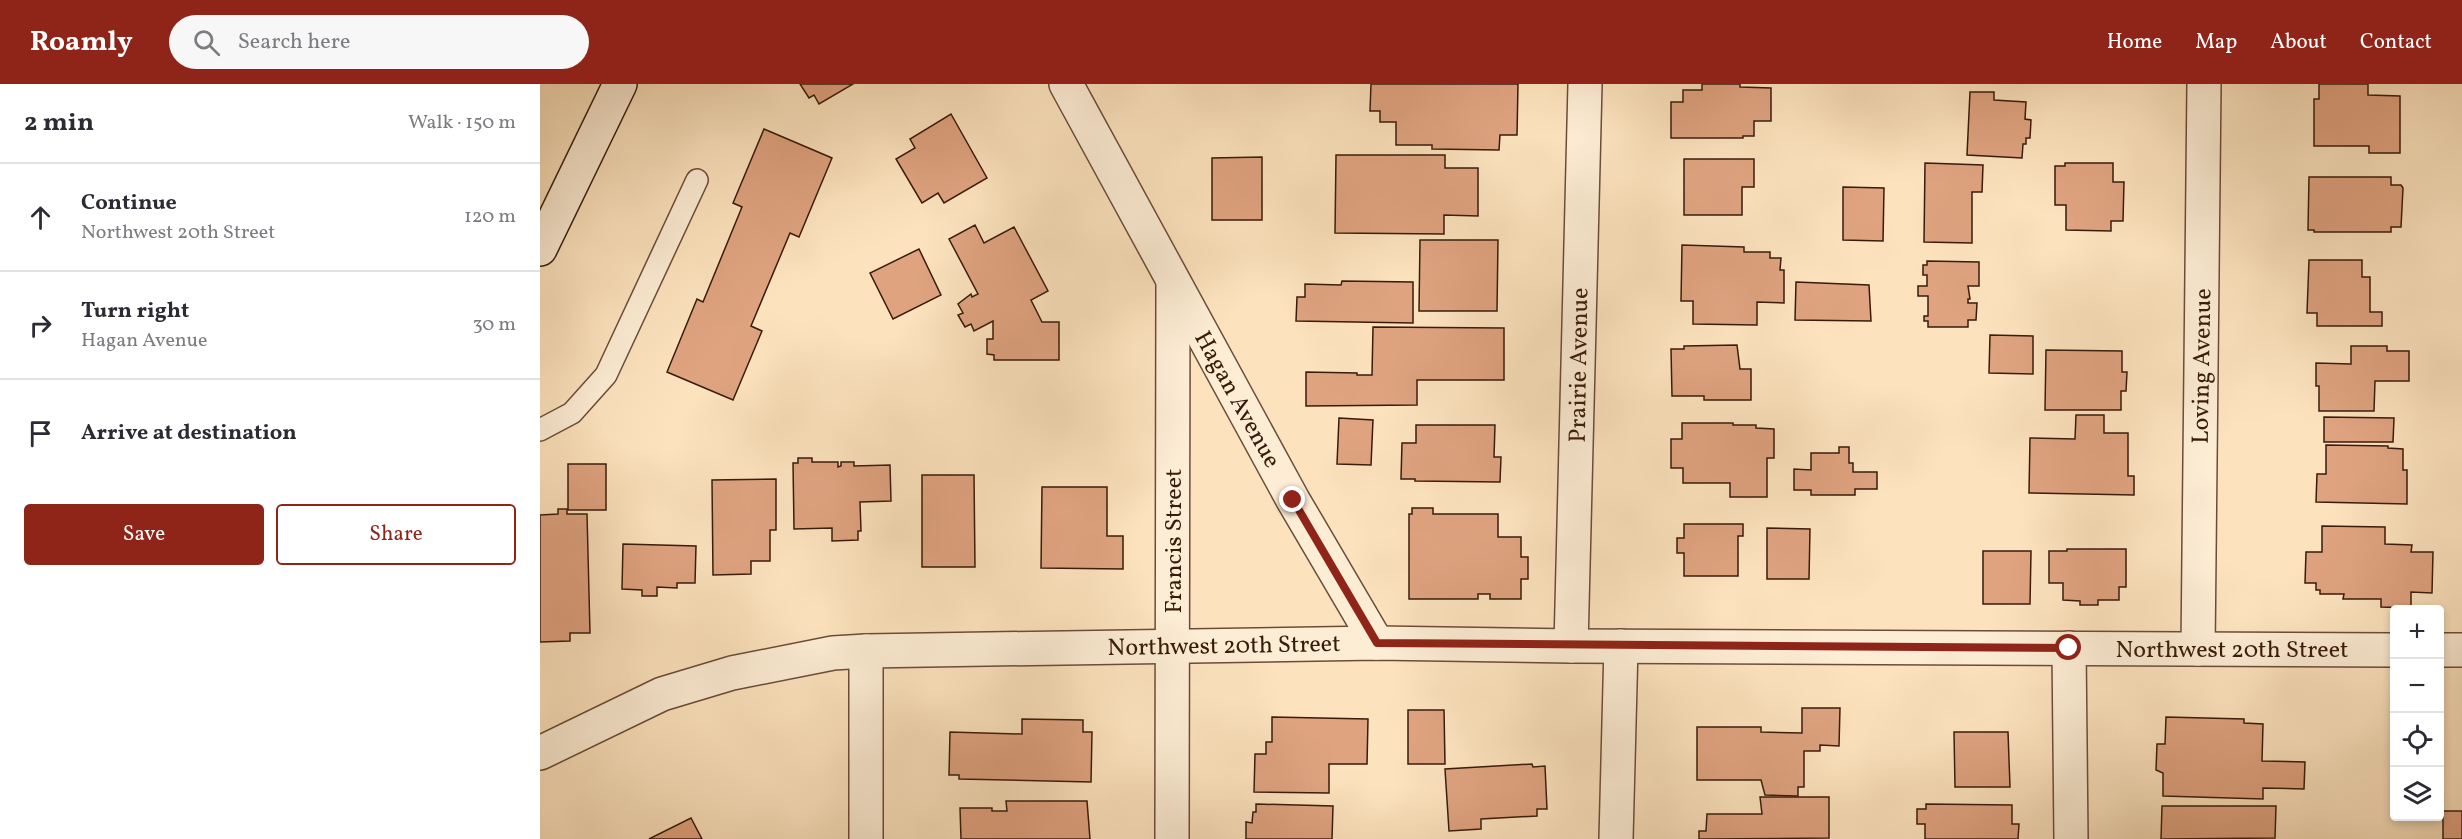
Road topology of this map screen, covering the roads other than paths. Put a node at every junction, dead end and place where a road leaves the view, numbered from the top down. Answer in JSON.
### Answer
{"nodes":[{"id":1,"x":620,"y":84,"type":"edge"},
{"id":2,"x":1066,"y":84,"type":"edge"},
{"id":3,"x":1585,"y":84,"type":"edge"},
{"id":4,"x":2204,"y":84,"type":"edge"},
{"id":5,"x":697,"y":180,"type":"dead end"},
{"id":6,"x":540,"y":249,"type":"edge"},
{"id":7,"x":1173,"y":280,"type":"junction"},
{"id":8,"x":540,"y":430,"type":"edge"},
{"id":9,"x":1377,"y":643,"type":"junction"},
{"id":10,"x":1173,"y":646,"type":"junction"},
{"id":11,"x":1571,"y":646,"type":"junction"},
{"id":12,"x":1621,"y":646,"type":"junction"},
{"id":13,"x":2069,"y":648,"type":"junction"},
{"id":14,"x":2198,"y":649,"type":"junction"},
{"id":15,"x":2390,"y":650,"type":"edge"},
{"id":16,"x":2444,"y":650,"type":"edge"},
{"id":17,"x":2462,"y":650,"type":"edge"},
{"id":18,"x":866,"y":651,"type":"junction"},
{"id":19,"x":540,"y":753,"type":"edge"},
{"id":20,"x":866,"y":839,"type":"edge"},
{"id":21,"x":1172,"y":839,"type":"edge"},
{"id":22,"x":1616,"y":839,"type":"edge"},
{"id":23,"x":2071,"y":839,"type":"edge"}],
"edges":[{"from":1,"to":6,"type":"street"},
{"from":2,"to":7,"type":"street","name":"Hagan Avenue"},
{"from":3,"to":11,"type":"street","name":"Prairie Avenue"},
{"from":4,"to":14,"type":"street","name":"Loving Avenue"},
{"from":5,"to":8,"type":"lane"},
{"from":7,"to":9,"type":"street","name":"Hagan Avenue"},
{"from":7,"to":10,"type":"street","name":"Francis Street"},
{"from":9,"to":10,"type":"street","name":"Northwest 20th Street"},
{"from":9,"to":11,"type":"street","name":"Northwest 20th Street"},
{"from":10,"to":18,"type":"street","name":"Northwest 20th Street"},
{"from":10,"to":21,"type":"street","name":"Francis Street"},
{"from":11,"to":12,"type":"street","name":"Northwest 20th Street"},
{"from":12,"to":13,"type":"street","name":"Northwest 20th Street"},
{"from":12,"to":22,"type":"street"},
{"from":13,"to":14,"type":"street","name":"Northwest 20th Street"},
{"from":13,"to":23,"type":"street"},
{"from":14,"to":15,"type":"street","name":"Northwest 20th Street"},
{"from":16,"to":17,"type":"street"},
{"from":18,"to":19,"type":"street","name":"Northwest 20th Street"},
{"from":18,"to":20,"type":"street"}]}
